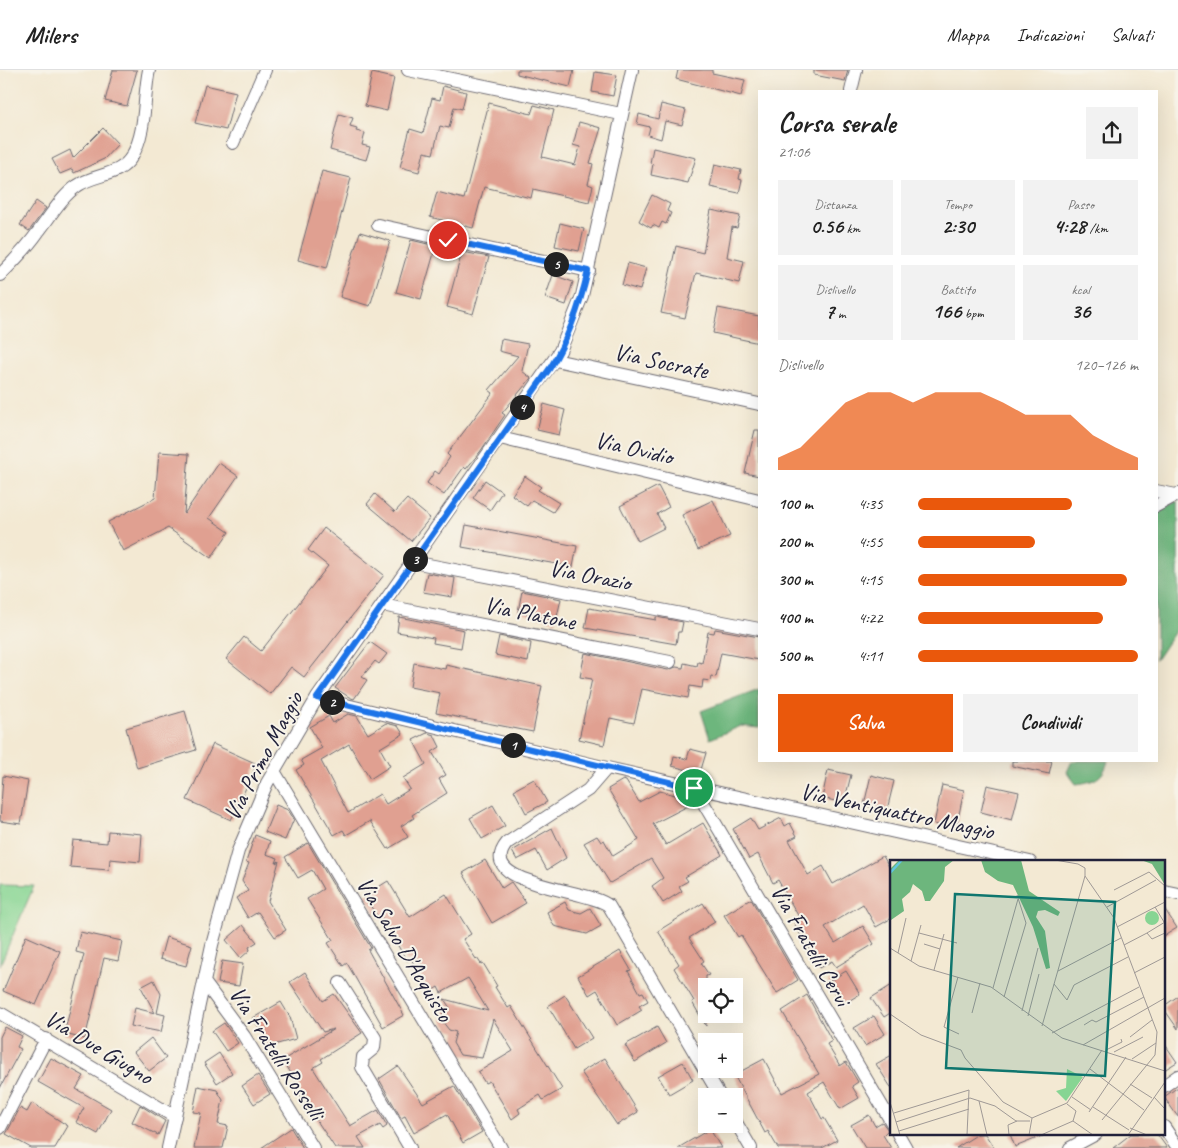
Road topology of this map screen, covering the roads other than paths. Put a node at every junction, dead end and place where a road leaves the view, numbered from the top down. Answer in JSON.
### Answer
{"nodes":[{"id":1,"x":148,"y":70,"type":"edge"},
{"id":2,"x":265,"y":70,"type":"edge"},
{"id":3,"x":408,"y":70,"type":"edge"},
{"id":4,"x":632,"y":70,"type":"edge"},
{"id":5,"x":856,"y":70,"type":"edge"},
{"id":6,"x":852,"y":90,"type":"edge"},
{"id":7,"x":622,"y":114,"type":"junction"},
{"id":8,"x":233,"y":143,"type":"dead end"},
{"id":9,"x":378,"y":225,"type":"dead end"},
{"id":10,"x":588,"y":271,"type":"junction"},
{"id":11,"x":0,"y":275,"type":"edge"},
{"id":12,"x":555,"y":360,"type":"junction"},
{"id":13,"x":758,"y":404,"type":"edge"},
{"id":14,"x":500,"y":438,"type":"junction"},
{"id":15,"x":1158,"y":491,"type":"edge"},
{"id":16,"x":1177,"y":495,"type":"edge"},
{"id":17,"x":758,"y":500,"type":"edge"},
{"id":18,"x":1158,"y":505,"type":"edge"},
{"id":19,"x":413,"y":562,"type":"junction"},
{"id":20,"x":382,"y":605,"type":"junction"},
{"id":21,"x":758,"y":629,"type":"edge"},
{"id":22,"x":670,"y":662,"type":"dead end"},
{"id":23,"x":317,"y":698,"type":"junction"},
{"id":24,"x":607,"y":768,"type":"junction"},
{"id":25,"x":274,"y":771,"type":"junction"},
{"id":26,"x":694,"y":788,"type":"junction"},
{"id":27,"x":1021,"y":860,"type":"edge"},
{"id":28,"x":204,"y":982,"type":"junction"},
{"id":29,"x":340,"y":983,"type":"dead end"},
{"id":30,"x":0,"y":1013,"type":"edge"},
{"id":31,"x":46,"y":1039,"type":"junction"},
{"id":32,"x":1178,"y":1076,"type":"edge"},
{"id":33,"x":1166,"y":1085,"type":"edge"},
{"id":34,"x":715,"y":1088,"type":"edge"},
{"id":35,"x":175,"y":1117,"type":"junction"},
{"id":36,"x":890,"y":1120,"type":"edge"},
{"id":37,"x":0,"y":1128,"type":"edge"},
{"id":38,"x":1166,"y":1130,"type":"edge"},
{"id":39,"x":742,"y":1133,"type":"edge"},
{"id":40,"x":899,"y":1136,"type":"edge"},
{"id":41,"x":1092,"y":1136,"type":"edge"},
{"id":42,"x":169,"y":1142,"type":"edge"},
{"id":43,"x":178,"y":1148,"type":"edge"},
{"id":44,"x":313,"y":1148,"type":"edge"},
{"id":45,"x":410,"y":1148,"type":"edge"},
{"id":46,"x":501,"y":1148,"type":"edge"},
{"id":47,"x":750,"y":1148,"type":"edge"},
{"id":48,"x":906,"y":1148,"type":"edge"},
{"id":49,"x":1070,"y":1148,"type":"edge"},
{"id":50,"x":1178,"y":1148,"type":"edge"}],
"edges":[{"from":1,"to":11,"type":"street"},
{"from":2,"to":8,"type":"street"},
{"from":3,"to":7,"type":"street"},
{"from":4,"to":7,"type":"street","name":"Via Primo Maggio"},
{"from":5,"to":6,"type":"street"},
{"from":7,"to":10,"type":"street","name":"Via Primo Maggio"},
{"from":9,"to":10,"type":"street"},
{"from":10,"to":12,"type":"street","name":"Via Primo Maggio"},
{"from":12,"to":13,"type":"street","name":"Via Socrate"},
{"from":12,"to":14,"type":"street","name":"Via Primo Maggio"},
{"from":14,"to":17,"type":"street","name":"Via Ovidio"},
{"from":14,"to":19,"type":"street","name":"Via Primo Maggio"},
{"from":15,"to":16,"type":"street"},
{"from":16,"to":18,"type":"street"},
{"from":19,"to":20,"type":"street","name":"Via Primo Maggio"},
{"from":19,"to":21,"type":"street","name":"Via Orazio"},
{"from":20,"to":22,"type":"street","name":"Via Platone"},
{"from":20,"to":23,"type":"street","name":"Via Primo Maggio"},
{"from":23,"to":24,"type":"street","name":"Via Ventiquattro Maggio"},
{"from":23,"to":25,"type":"street","name":"Via Primo Maggio"},
{"from":24,"to":26,"type":"street","name":"Via Ventiquattro Maggio"},
{"from":24,"to":34,"type":"street"},
{"from":25,"to":28,"type":"street","name":"Via Primo Maggio"},
{"from":25,"to":46,"type":"street","name":"Via Salvo D'Acquisto"},
{"from":26,"to":27,"type":"street","name":"Via Ventiquattro Maggio"},
{"from":26,"to":36,"type":"street","name":"Via Fratelli Cervi"},
{"from":28,"to":35,"type":"street","name":"Via Primo Maggio"},
{"from":28,"to":44,"type":"street","name":"Via Fratelli Rosselli"},
{"from":29,"to":45,"type":"street"},
{"from":30,"to":31,"type":"street","name":"Via Due Giugno"},
{"from":31,"to":35,"type":"street","name":"Via Due Giugno"},
{"from":31,"to":37,"type":"street"},
{"from":32,"to":33,"type":"street"},
{"from":35,"to":42,"type":"street","name":"Via Primo Maggio"},
{"from":38,"to":50,"type":"street"},
{"from":39,"to":47,"type":"street"},
{"from":40,"to":48,"type":"street"},
{"from":41,"to":49,"type":"street"},
{"from":42,"to":43,"type":"street"}]}
